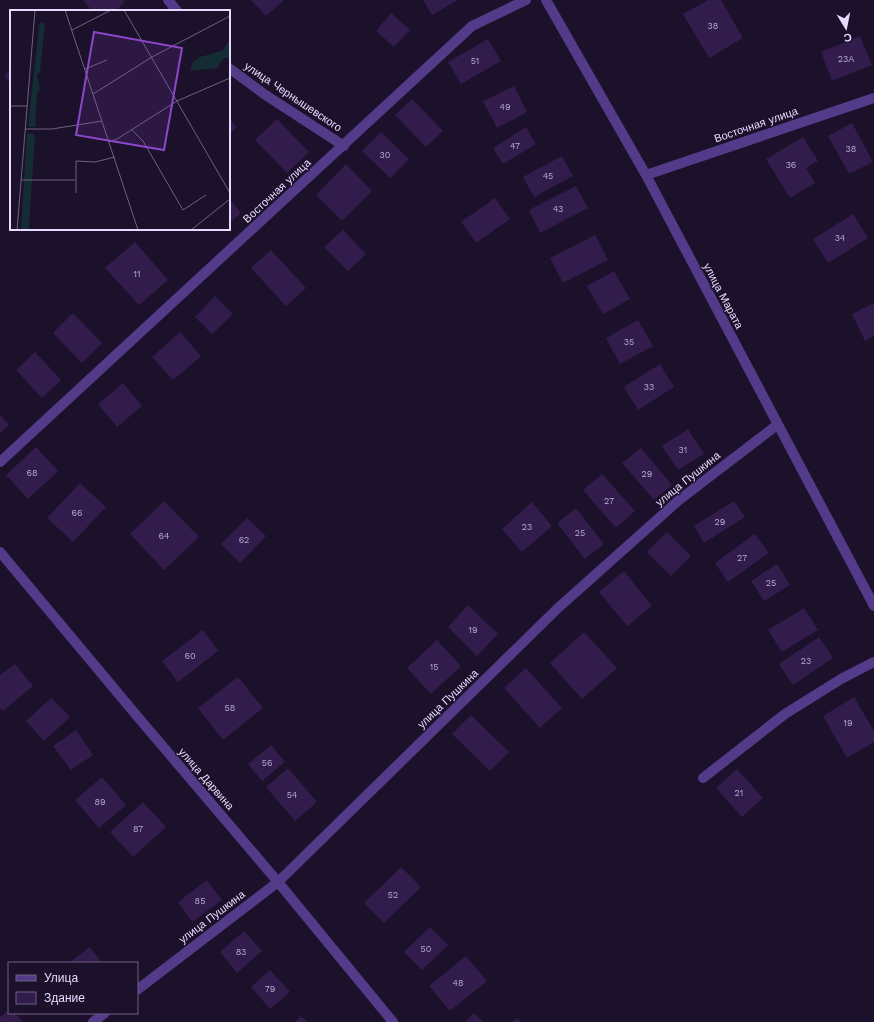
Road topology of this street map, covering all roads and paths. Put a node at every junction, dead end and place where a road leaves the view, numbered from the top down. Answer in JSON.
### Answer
{"nodes":[{"id":1,"x":168,"y":0,"type":"edge"},
{"id":2,"x":526,"y":0,"type":"edge"},
{"id":3,"x":546,"y":0,"type":"edge"},
{"id":4,"x":176,"y":10,"type":"edge"},
{"id":5,"x":230,"y":69,"type":"edge"},
{"id":6,"x":874,"y":98,"type":"edge"},
{"id":7,"x":344,"y":146,"type":"junction"},
{"id":8,"x":646,"y":175,"type":"junction"},
{"id":9,"x":777,"y":425,"type":"junction"},
{"id":10,"x":0,"y":462,"type":"edge"},
{"id":11,"x":0,"y":552,"type":"edge"},
{"id":12,"x":874,"y":606,"type":"edge"},
{"id":13,"x":874,"y":662,"type":"edge"},
{"id":14,"x":703,"y":778,"type":"dead end"},
{"id":15,"x":278,"y":882,"type":"junction"},
{"id":16,"x":138,"y":989,"type":"edge"},
{"id":17,"x":104,"y":1014,"type":"edge"},
{"id":18,"x":93,"y":1022,"type":"edge"},
{"id":19,"x":393,"y":1022,"type":"edge"}],
"edges":[{"from":1,"to":4,"type":"street"},
{"from":2,"to":7,"type":"street","name":"Восточная улица"},
{"from":3,"to":8,"type":"street","name":"улица Марата"},
{"from":5,"to":7,"type":"street","name":"улица Чернышевского"},
{"from":6,"to":8,"type":"street","name":"Восточная улица"},
{"from":7,"to":10,"type":"street","name":"Восточная улица"},
{"from":8,"to":9,"type":"street","name":"улица Марата"},
{"from":9,"to":12,"type":"street","name":"улица Марата"},
{"from":9,"to":15,"type":"street","name":"улица Пушкина"},
{"from":11,"to":15,"type":"street","name":"улица Дарвина"},
{"from":13,"to":14,"type":"street"},
{"from":15,"to":16,"type":"street","name":"улица Пушкина"},
{"from":15,"to":19,"type":"street","name":"улица Дарвина"},
{"from":17,"to":18,"type":"street"}]}
